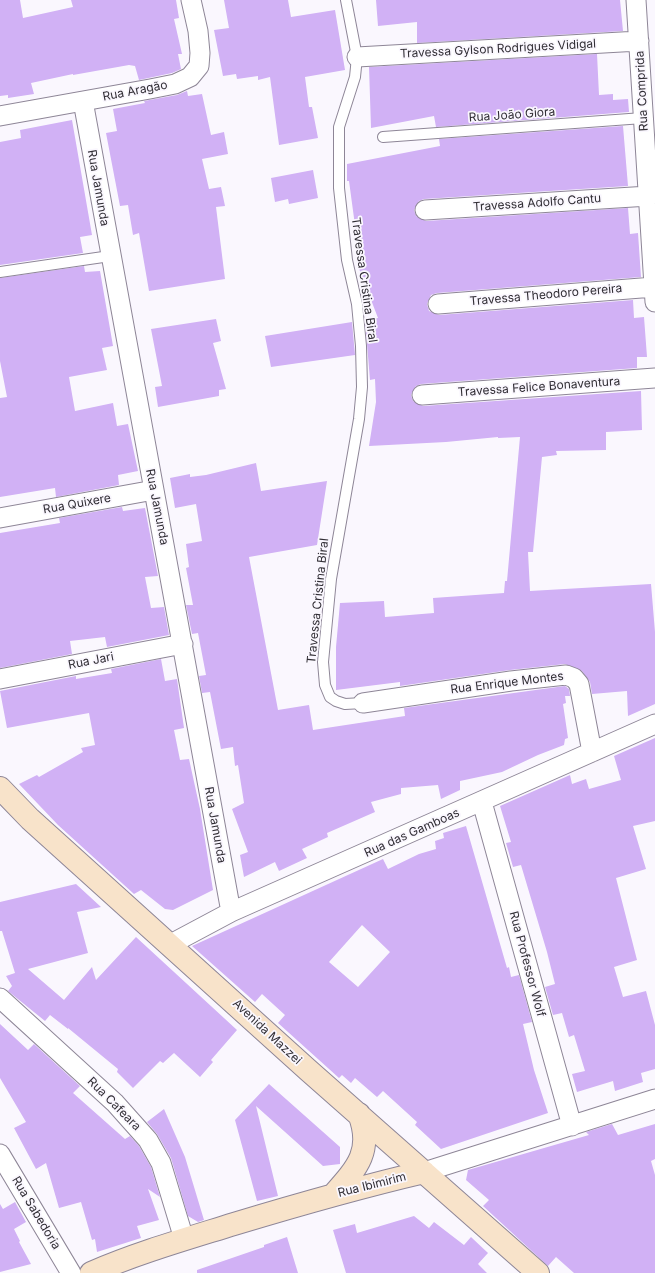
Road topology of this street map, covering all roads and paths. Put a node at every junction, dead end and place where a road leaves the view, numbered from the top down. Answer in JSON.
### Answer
{"nodes":[{"id":1,"x":191,"y":0,"type":"edge"},
{"id":2,"x":346,"y":0,"type":"edge"},
{"id":3,"x":636,"y":0,"type":"edge"},
{"id":4,"x":639,"y":41,"type":"junction"},
{"id":5,"x":357,"y":57,"type":"junction"},
{"id":6,"x":83,"y":101,"type":"junction"},
{"id":7,"x":0,"y":116,"type":"edge"},
{"id":8,"x":643,"y":118,"type":"junction"},
{"id":9,"x":383,"y":137,"type":"dead end"},
{"id":10,"x":649,"y":196,"type":"junction"},
{"id":11,"x":425,"y":210,"type":"dead end"},
{"id":12,"x":110,"y":256,"type":"junction"},
{"id":13,"x":0,"y":272,"type":"edge"},
{"id":14,"x":655,"y":294,"type":"edge"},
{"id":15,"x":438,"y":304,"type":"dead end"},
{"id":16,"x":655,"y":378,"type":"edge"},
{"id":17,"x":422,"y":395,"type":"dead end"},
{"id":18,"x":154,"y":490,"type":"junction"},
{"id":19,"x":0,"y":518,"type":"edge"},
{"id":20,"x":183,"y":644,"type":"junction"},
{"id":21,"x":0,"y":680,"type":"edge"},
{"id":22,"x":363,"y":703,"type":"joint"},
{"id":23,"x":655,"y":724,"type":"edge"},
{"id":24,"x":592,"y":752,"type":"junction"},
{"id":25,"x":0,"y":788,"type":"edge"},
{"id":26,"x":482,"y":802,"type":"junction"},
{"id":27,"x":231,"y":912,"type":"junction"},
{"id":28,"x":171,"y":944,"type":"junction"},
{"id":29,"x":0,"y":998,"type":"edge"},
{"id":30,"x":655,"y":1100,"type":"edge"},
{"id":31,"x":358,"y":1114,"type":"junction"},
{"id":32,"x":572,"y":1126,"type":"junction"},
{"id":33,"x":0,"y":1154,"type":"edge"},
{"id":34,"x":424,"y":1172,"type":"junction"},
{"id":35,"x":334,"y":1194,"type":"junction"},
{"id":36,"x":184,"y":1239,"type":"junction"},
{"id":37,"x":117,"y":1268,"type":"edge"},
{"id":38,"x":71,"y":1273,"type":"edge"},
{"id":39,"x":91,"y":1273,"type":"edge"},
{"id":40,"x":538,"y":1273,"type":"edge"}],
"edges":[{"from":1,"to":6,"type":"street","name":"Rua Aragão"},
{"from":2,"to":5,"type":"lane","name":"Travessa Cristina Biral"},
{"from":3,"to":4,"type":"street","name":"Rua Comprida"},
{"from":4,"to":5,"type":"street","name":"Travessa Gylson Rodrigues Vidigal"},
{"from":4,"to":8,"type":"street","name":"Rua Comprida"},
{"from":5,"to":22,"type":"lane","name":"Travessa Cristina Biral"},
{"from":6,"to":7,"type":"street","name":"Rua Aragão"},
{"from":6,"to":12,"type":"street","name":"Rua Jamunda"},
{"from":8,"to":9,"type":"lane","name":"Rua João Giora"},
{"from":8,"to":10,"type":"street","name":"Rua Comprida"},
{"from":10,"to":11,"type":"street","name":"Travessa Adolfo Cantu"},
{"from":10,"to":14,"type":"street","name":"Rua Comprida"},
{"from":12,"to":13,"type":"lane"},
{"from":12,"to":18,"type":"street","name":"Rua Jamunda"},
{"from":14,"to":15,"type":"street","name":"Travessa Theodoro Pereira"},
{"from":16,"to":17,"type":"street","name":"Travessa Felice Bonaventura"},
{"from":18,"to":19,"type":"street","name":"Rua Quixere"},
{"from":18,"to":20,"type":"street","name":"Rua Jamunda"},
{"from":20,"to":21,"type":"street","name":"Rua Jari"},
{"from":20,"to":27,"type":"street","name":"Rua Jamunda"},
{"from":22,"to":24,"type":"street","name":"Rua Enrique Montes"},
{"from":23,"to":24,"type":"street","name":"Rua das Gamboas"},
{"from":24,"to":26,"type":"street","name":"Rua das Gamboas"},
{"from":25,"to":28,"type":"street","name":"Avenida Mazzei"},
{"from":26,"to":27,"type":"street","name":"Rua das Gamboas"},
{"from":26,"to":32,"type":"street","name":"Rua Professor Wolf"},
{"from":27,"to":28,"type":"street","name":"Rua das Gamboas"},
{"from":28,"to":31,"type":"street","name":"Avenida Mazzei"},
{"from":29,"to":36,"type":"street","name":"Rua Cafeara"},
{"from":30,"to":32,"type":"street","name":"Rua Ibimirim"},
{"from":31,"to":34,"type":"street","name":"Avenida Mazzei"},
{"from":31,"to":35,"type":"street"},
{"from":32,"to":34,"type":"street","name":"Rua Ibimirim"},
{"from":33,"to":38,"type":"street","name":"Rua Sabedoria"},
{"from":34,"to":35,"type":"street","name":"Rua Ibimirim"},
{"from":34,"to":40,"type":"street","name":"Avenida Mazzei"},
{"from":35,"to":36,"type":"street","name":"Rua Ibimirim"},
{"from":36,"to":37,"type":"street","name":"Rua Ibimirim"},
{"from":37,"to":39,"type":"street","name":"Rua Ibimirim"}]}
